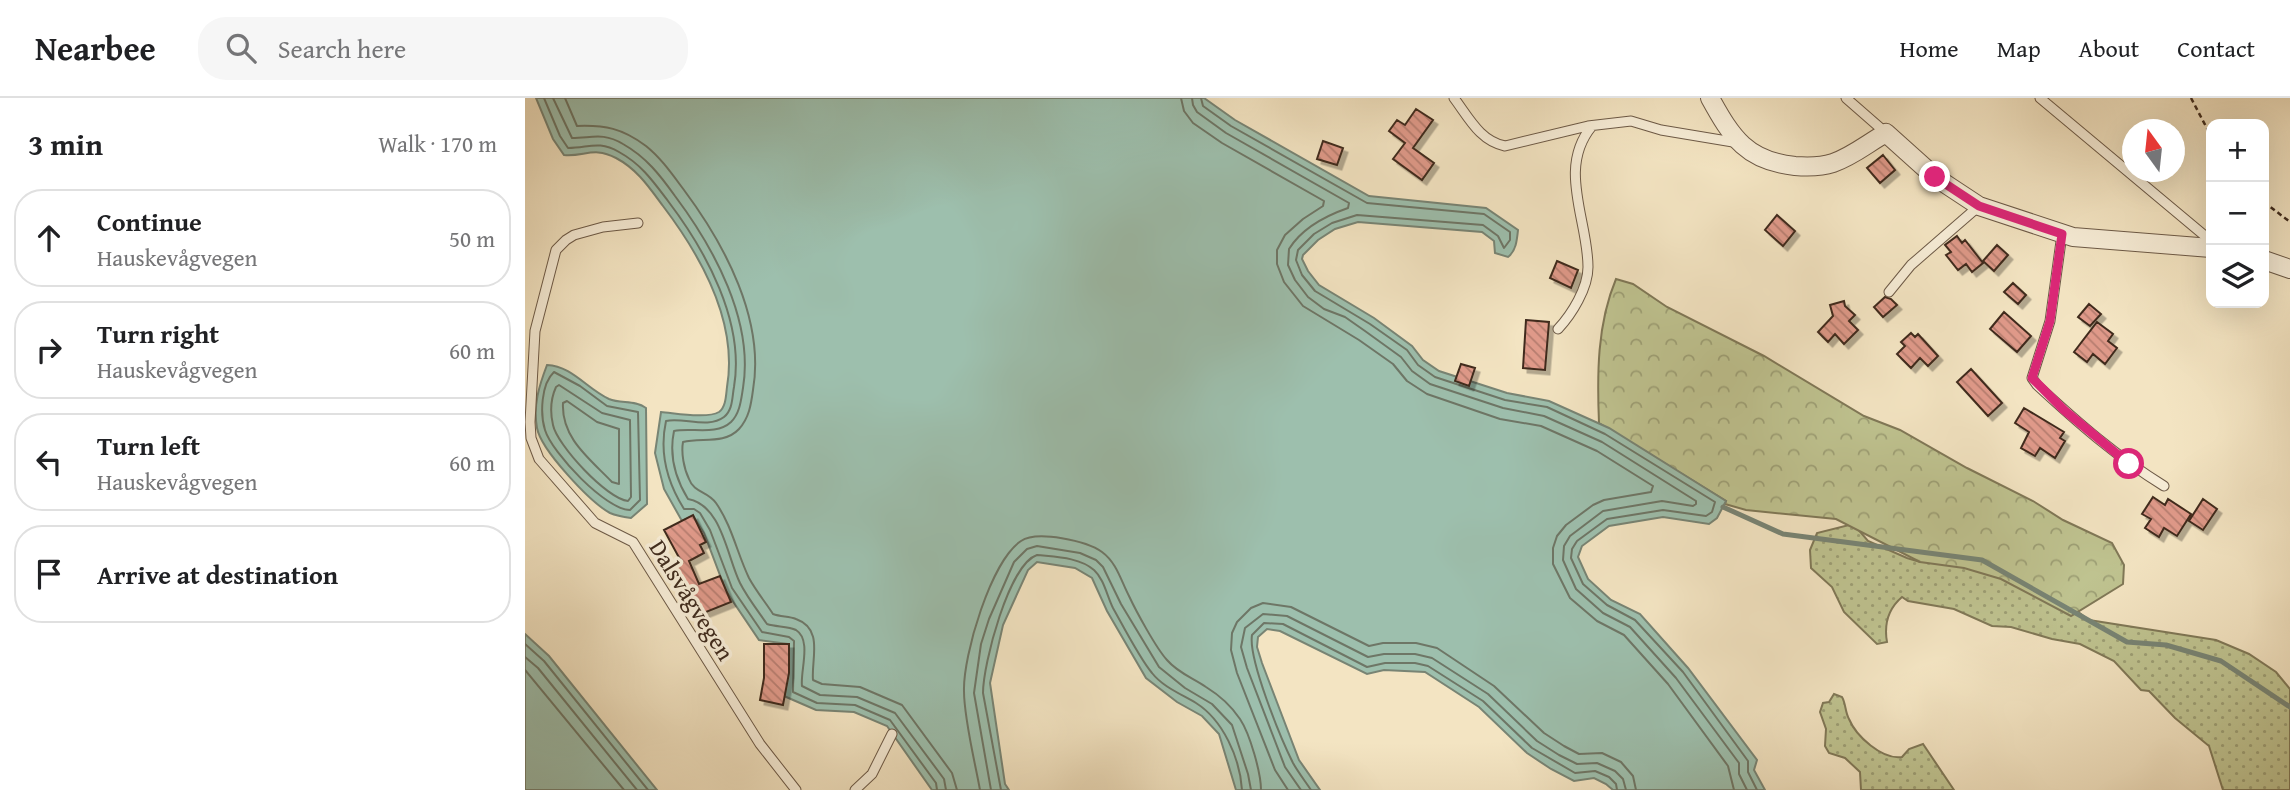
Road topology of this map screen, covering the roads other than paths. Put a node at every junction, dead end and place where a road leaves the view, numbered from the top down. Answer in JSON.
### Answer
{"nodes":[{"id":1,"x":1454,"y":98,"type":"edge"},
{"id":2,"x":1710,"y":98,"type":"edge"},
{"id":3,"x":1846,"y":98,"type":"edge"},
{"id":4,"x":2041,"y":98,"type":"edge"},
{"id":5,"x":1592,"y":126,"type":"junction"},
{"id":6,"x":1886,"y":133,"type":"junction"},
{"id":7,"x":1741,"y":143,"type":"junction"},
{"id":8,"x":1979,"y":206,"type":"junction"},
{"id":9,"x":638,"y":223,"type":"dead end"},
{"id":10,"x":2062,"y":234,"type":"junction"},
{"id":11,"x":2206,"y":237,"type":"edge"},
{"id":12,"x":2206,"y":248,"type":"edge"},
{"id":13,"x":2269,"y":262,"type":"edge"},
{"id":14,"x":2290,"y":269,"type":"edge"},
{"id":15,"x":1889,"y":292,"type":"dead end"},
{"id":16,"x":1558,"y":329,"type":"dead end"},
{"id":17,"x":2164,"y":486,"type":"dead end"},
{"id":18,"x":892,"y":734,"type":"dead end"},
{"id":19,"x":796,"y":790,"type":"edge"},
{"id":20,"x":855,"y":790,"type":"edge"}],
"edges":[{"from":1,"to":5,"type":"lane"},
{"from":2,"to":7,"type":"street"},
{"from":3,"to":6,"type":"lane"},
{"from":4,"to":11,"type":"lane"},
{"from":5,"to":7,"type":"lane"},
{"from":5,"to":16,"type":"lane"},
{"from":6,"to":7,"type":"street"},
{"from":6,"to":8,"type":"street"},
{"from":8,"to":10,"type":"street"},
{"from":8,"to":15,"type":"lane"},
{"from":9,"to":19,"type":"lane","name":"Dalsvågvegen"},
{"from":10,"to":12,"type":"street"},
{"from":10,"to":17,"type":"lane"},
{"from":13,"to":14,"type":"street"},
{"from":18,"to":20,"type":"lane"}]}
